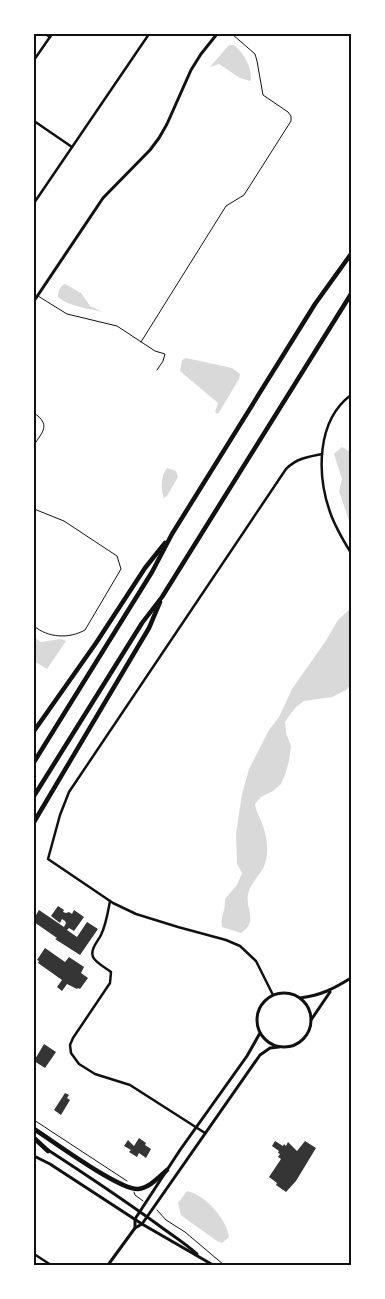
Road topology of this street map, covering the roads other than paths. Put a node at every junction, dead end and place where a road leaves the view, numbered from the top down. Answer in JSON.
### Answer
{"nodes":[{"id":1,"x":45,"y":34,"type":"edge"},
{"id":2,"x":148,"y":34,"type":"edge"},
{"id":3,"x":217,"y":34,"type":"edge"},
{"id":4,"x":232,"y":34,"type":"edge"},
{"id":5,"x":51,"y":35,"type":"edge"},
{"id":6,"x":34,"y":60,"type":"edge"},
{"id":7,"x":34,"y":121,"type":"edge"},
{"id":8,"x":72,"y":147,"type":"junction"},
{"id":9,"x":34,"y":203,"type":"edge"},
{"id":10,"x":351,"y":254,"type":"edge"},
{"id":11,"x":351,"y":294,"type":"edge"},
{"id":12,"x":37,"y":295,"type":"junction"},
{"id":13,"x":34,"y":301,"type":"edge"},
{"id":14,"x":141,"y":342,"type":"junction"},
{"id":15,"x":157,"y":370,"type":"dead end"},
{"id":16,"x":351,"y":395,"type":"edge"},
{"id":17,"x":34,"y":414,"type":"edge"},
{"id":18,"x":34,"y":445,"type":"edge"},
{"id":19,"x":322,"y":454,"type":"junction"},
{"id":20,"x":34,"y":509,"type":"edge"},
{"id":21,"x":172,"y":534,"type":"junction"},
{"id":22,"x":351,"y":553,"type":"edge"},
{"id":23,"x":162,"y":596,"type":"junction"},
{"id":24,"x":34,"y":626,"type":"edge"},
{"id":25,"x":34,"y":732,"type":"edge"},
{"id":26,"x":34,"y":762,"type":"edge"},
{"id":27,"x":34,"y":796,"type":"edge"},
{"id":28,"x":34,"y":822,"type":"edge"},
{"id":29,"x":110,"y":901,"type":"junction"},
{"id":30,"x":351,"y":978,"type":"edge"},
{"id":31,"x":330,"y":991,"type":"junction"},
{"id":32,"x":273,"y":995,"type":"junction"},
{"id":33,"x":300,"y":998,"type":"junction"},
{"id":34,"x":311,"y":1020,"type":"junction"},
{"id":35,"x":260,"y":1032,"type":"junction"},
{"id":36,"x":278,"y":1046,"type":"junction"},
{"id":37,"x":197,"y":1127,"type":"junction"},
{"id":38,"x":34,"y":1129,"type":"edge"},
{"id":39,"x":205,"y":1133,"type":"junction"},
{"id":40,"x":34,"y":1140,"type":"edge"},
{"id":41,"x":48,"y":1151,"type":"joint"},
{"id":42,"x":34,"y":1156,"type":"edge"},
{"id":43,"x":167,"y":1170,"type":"junction"},
{"id":44,"x":140,"y":1212,"type":"junction"},
{"id":45,"x":147,"y":1217,"type":"junction"},
{"id":46,"x":135,"y":1220,"type":"junction"},
{"id":47,"x":142,"y":1224,"type":"junction"},
{"id":48,"x":134,"y":1228,"type":"junction"},
{"id":49,"x":34,"y":1254,"type":"edge"},
{"id":50,"x":201,"y":1257,"type":"junction"},
{"id":51,"x":51,"y":1265,"type":"edge"},
{"id":52,"x":108,"y":1265,"type":"edge"},
{"id":53,"x":213,"y":1265,"type":"edge"}],
"edges":[{"from":1,"to":5,"type":"street"},
{"from":2,"to":8,"type":"street"},
{"from":3,"to":12,"type":"street"},
{"from":4,"to":14,"type":"lane"},
{"from":5,"to":6,"type":"street"},
{"from":7,"to":8,"type":"street"},
{"from":8,"to":9,"type":"street"},
{"from":10,"to":21,"type":"highway"},
{"from":11,"to":23,"type":"highway"},
{"from":12,"to":13,"type":"street"},
{"from":12,"to":14,"type":"lane"},
{"from":14,"to":15,"type":"lane"},
{"from":16,"to":19,"type":"street"},
{"from":17,"to":18,"type":"lane"},
{"from":19,"to":22,"type":"street"},
{"from":19,"to":29,"type":"street"},
{"from":20,"to":24,"type":"lane"},
{"from":21,"to":25,"type":"highway"},
{"from":21,"to":26,"type":"highway"},
{"from":23,"to":27,"type":"highway"},
{"from":23,"to":28,"type":"highway"},
{"from":29,"to":32,"type":"street"},
{"from":29,"to":37,"type":"street"},
{"from":30,"to":31,"type":"street"},
{"from":31,"to":33,"type":"street"},
{"from":31,"to":34,"type":"street"},
{"from":32,"to":33,"type":"street"},
{"from":32,"to":35,"type":"street"},
{"from":33,"to":34,"type":"street"},
{"from":34,"to":36,"type":"street"},
{"from":35,"to":36,"type":"street"},
{"from":35,"to":37,"type":"street"},
{"from":36,"to":39,"type":"street"},
{"from":37,"to":39,"type":"street"},
{"from":37,"to":43,"type":"street"},
{"from":38,"to":43,"type":"highway"},
{"from":39,"to":45,"type":"street"},
{"from":40,"to":41,"type":"highway"},
{"from":41,"to":44,"type":"street"},
{"from":42,"to":46,"type":"street"},
{"from":43,"to":44,"type":"street"},
{"from":44,"to":45,"type":"street"},
{"from":44,"to":46,"type":"street"},
{"from":45,"to":47,"type":"street"},
{"from":45,"to":50,"type":"street"},
{"from":46,"to":47,"type":"street"},
{"from":46,"to":48,"type":"street"},
{"from":47,"to":48,"type":"street"},
{"from":47,"to":50,"type":"street"},
{"from":48,"to":52,"type":"street"},
{"from":49,"to":51,"type":"street"},
{"from":50,"to":53,"type":"street"}]}
